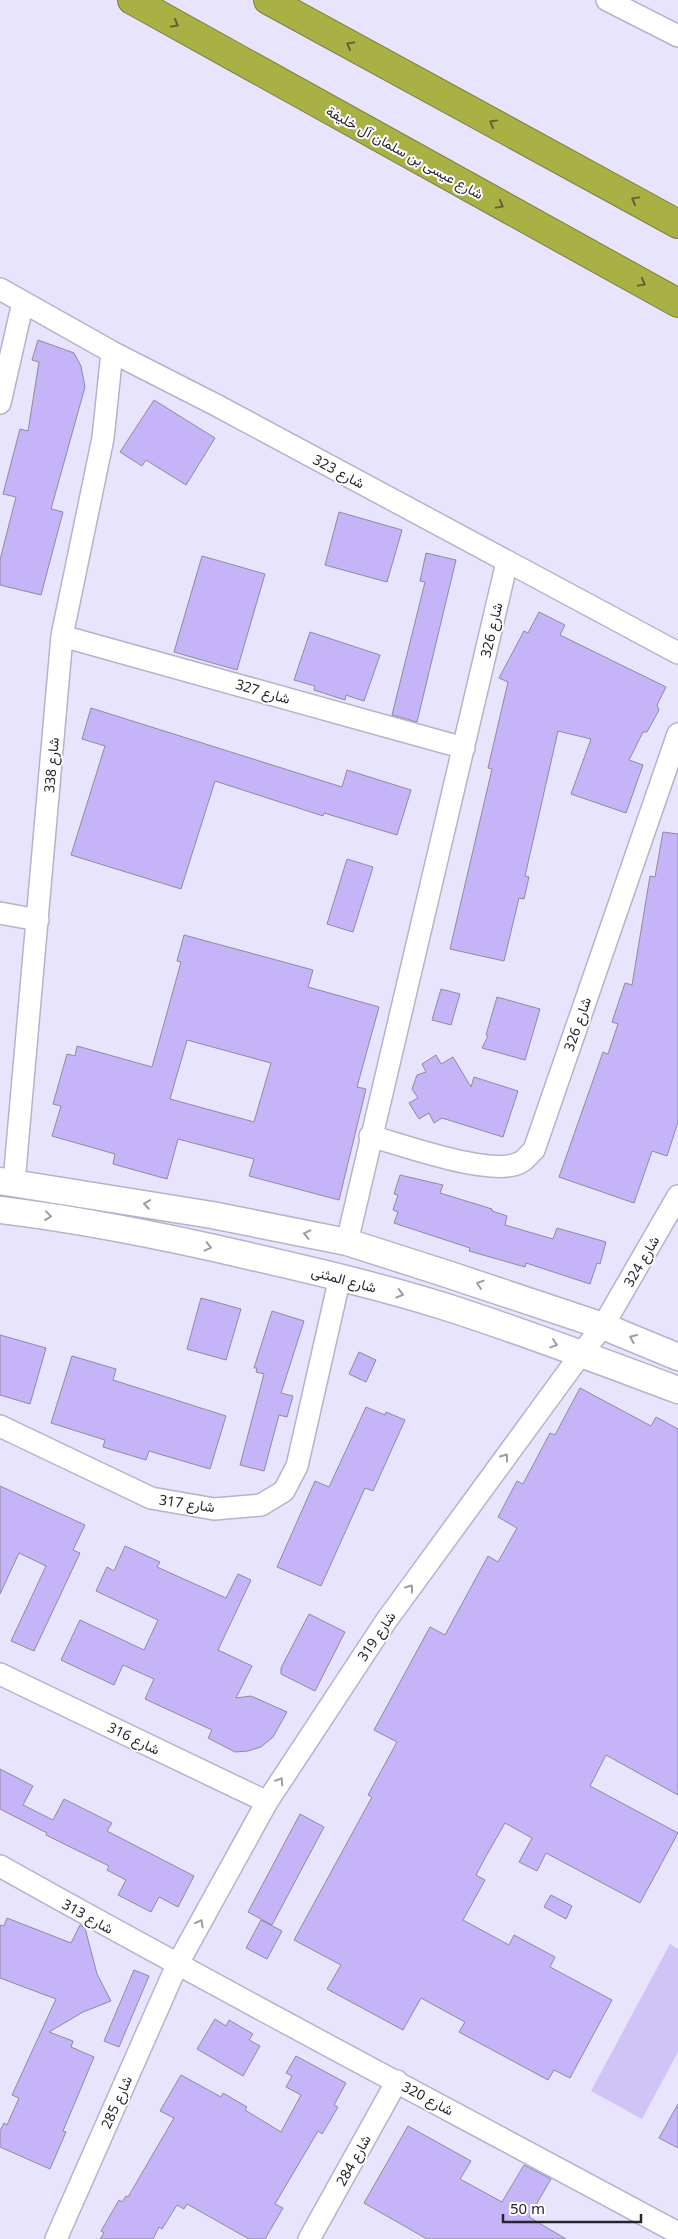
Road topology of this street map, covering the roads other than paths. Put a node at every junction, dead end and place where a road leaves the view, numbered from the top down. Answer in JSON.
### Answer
{"nodes":[{"id":1,"x":132,"y":0,"type":"edge"},
{"id":2,"x":268,"y":0,"type":"edge"},
{"id":3,"x":607,"y":0,"type":"edge"},
{"id":4,"x":678,"y":36,"type":"edge"},
{"id":5,"x":678,"y":224,"type":"edge"},
{"id":6,"x":0,"y":289,"type":"edge"},
{"id":7,"x":23,"y":302,"type":"junction"},
{"id":8,"x":678,"y":303,"type":"edge"},
{"id":9,"x":112,"y":352,"type":"junction"},
{"id":10,"x":0,"y":403,"type":"edge"},
{"id":11,"x":507,"y":562,"type":"junction"},
{"id":12,"x":62,"y":636,"type":"junction"},
{"id":13,"x":678,"y":653,"type":"edge"},
{"id":14,"x":678,"y":734,"type":"edge"},
{"id":15,"x":464,"y":748,"type":"junction"},
{"id":16,"x":0,"y":913,"type":"edge"},
{"id":17,"x":38,"y":920,"type":"junction"},
{"id":18,"x":370,"y":1136,"type":"junction"},
{"id":19,"x":7,"y":1181,"type":"edge"},
{"id":20,"x":678,"y":1196,"type":"edge"},
{"id":21,"x":0,"y":1210,"type":"edge"},
{"id":22,"x":347,"y":1242,"type":"junction"},
{"id":23,"x":340,"y":1277,"type":"junction"},
{"id":24,"x":603,"y":1326,"type":"junction"},
{"id":25,"x":581,"y":1354,"type":"junction"},
{"id":26,"x":678,"y":1357,"type":"edge"},
{"id":27,"x":678,"y":1390,"type":"edge"},
{"id":28,"x":0,"y":1426,"type":"edge"},
{"id":29,"x":0,"y":1674,"type":"edge"},
{"id":30,"x":267,"y":1802,"type":"junction"},
{"id":31,"x":0,"y":1866,"type":"edge"},
{"id":32,"x":177,"y":1965,"type":"junction"},
{"id":33,"x":397,"y":2081,"type":"junction"},
{"id":34,"x":678,"y":2234,"type":"edge"},
{"id":35,"x":56,"y":2239,"type":"edge"},
{"id":36,"x":309,"y":2239,"type":"edge"}],
"edges":[{"from":1,"to":8,"type":"highway","name":"شارع عيسى بن سلمان آل خليفة","one_way":true},
{"from":5,"to":2,"type":"highway","one_way":true},
{"from":3,"to":4,"type":"street"},
{"from":6,"to":7,"type":"street","name":"شارع 323"},
{"from":7,"to":9,"type":"street","name":"شارع 323"},
{"from":7,"to":10,"type":"street"},
{"from":9,"to":11,"type":"street","name":"شارع 323"},
{"from":9,"to":12,"type":"street","name":"شارع 338"},
{"from":11,"to":13,"type":"street","name":"شارع 323"},
{"from":11,"to":15,"type":"street","name":"شارع 326"},
{"from":12,"to":15,"type":"street","name":"شارع 327"},
{"from":12,"to":17,"type":"street","name":"شارع 338"},
{"from":14,"to":18,"type":"street","name":"شارع 326"},
{"from":15,"to":18,"type":"street","name":"شارع 326"},
{"from":16,"to":17,"type":"street"},
{"from":17,"to":19,"type":"street","name":"شارع 338"},
{"from":18,"to":22,"type":"street","name":"شارع 326"},
{"from":22,"to":19,"type":"street","one_way":true},
{"from":20,"to":24,"type":"street","name":"شارع 324"},
{"from":21,"to":23,"type":"street","name":"شارع المثنى","one_way":true},
{"from":24,"to":22,"type":"street","one_way":true},
{"from":23,"to":25,"type":"street","name":"شارع المثنى","one_way":true},
{"from":23,"to":28,"type":"street","name":"شارع 317"},
{"from":24,"to":25,"type":"street","name":"شارع 319"},
{"from":26,"to":24,"type":"street","one_way":true},
{"from":25,"to":27,"type":"street","name":"شارع المثنى"},
{"from":30,"to":25,"type":"street","name":"شارع 319","one_way":true},
{"from":29,"to":30,"type":"street","name":"شارع 316"},
{"from":32,"to":30,"type":"street","name":"شارع 319","one_way":true},
{"from":31,"to":32,"type":"street","name":"شارع 313"},
{"from":32,"to":33,"type":"street","name":"شارع 320"},
{"from":32,"to":35,"type":"street","name":"شارع 285"},
{"from":33,"to":34,"type":"street","name":"شارع 320"},
{"from":33,"to":36,"type":"street","name":"شارع 284"}]}
